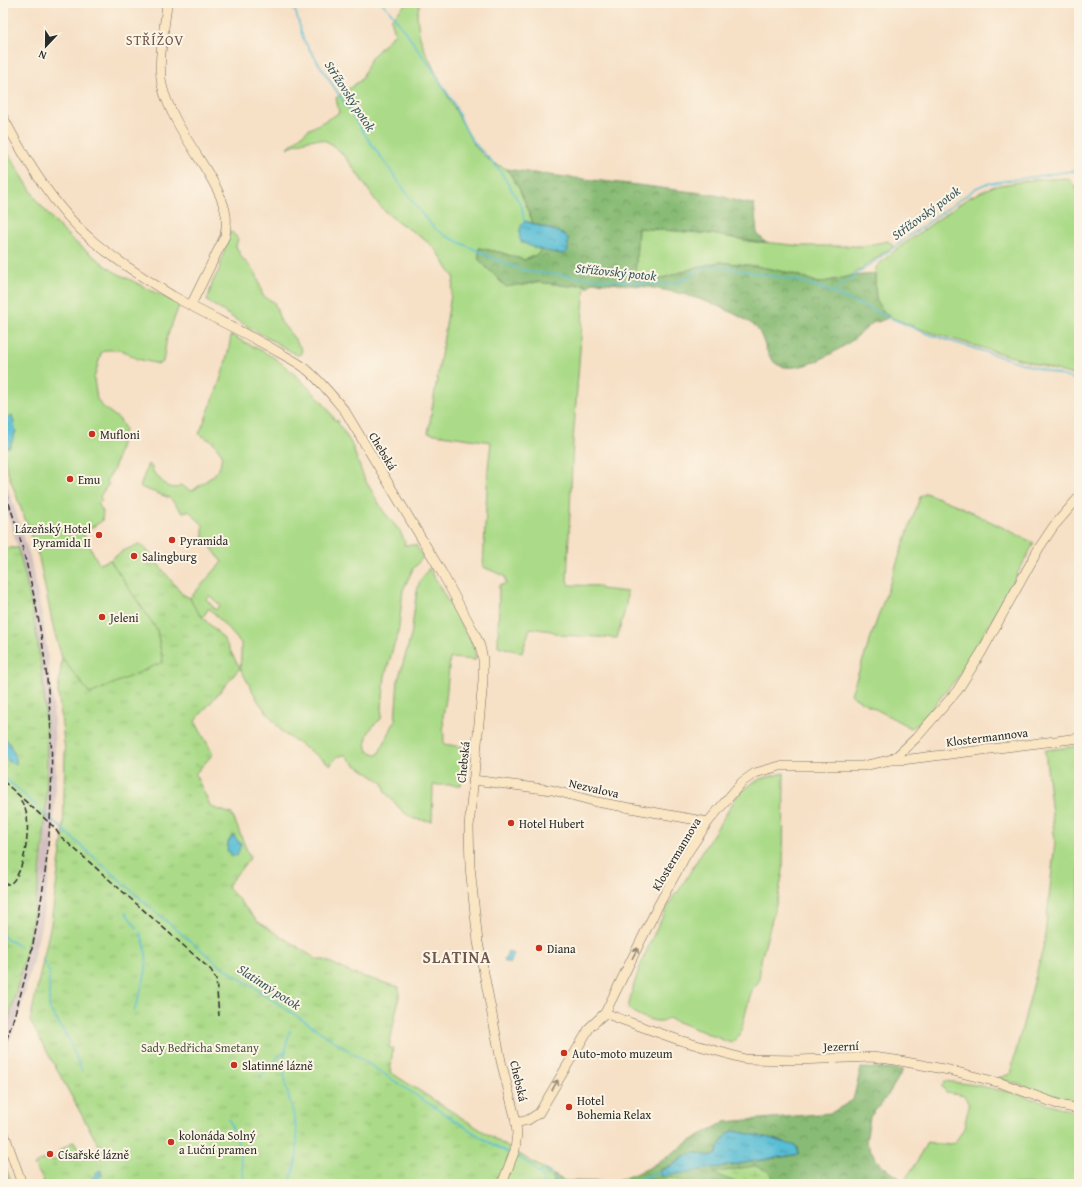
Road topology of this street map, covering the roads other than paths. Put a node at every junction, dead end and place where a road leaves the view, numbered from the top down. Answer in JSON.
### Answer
{"nodes":[{"id":1,"x":166,"y":3,"type":"edge"},
{"id":2,"x":3,"y":117,"type":"edge"},
{"id":3,"x":191,"y":305,"type":"junction"},
{"id":4,"x":1079,"y":497,"type":"edge"},
{"id":5,"x":1079,"y":738,"type":"edge"},
{"id":6,"x":890,"y":760,"type":"junction"},
{"id":7,"x":473,"y":780,"type":"junction"},
{"id":8,"x":708,"y":822,"type":"junction"},
{"id":9,"x":605,"y":1013,"type":"junction"},
{"id":10,"x":1079,"y":1109,"type":"edge"},
{"id":11,"x":516,"y":1123,"type":"junction"},
{"id":12,"x":3,"y":1130,"type":"edge"},
{"id":13,"x":22,"y":1184,"type":"edge"},
{"id":14,"x":502,"y":1184,"type":"edge"}],
"edges":[{"from":1,"to":3,"type":"street"},
{"from":2,"to":3,"type":"street","name":"Chebská"},
{"from":3,"to":7,"type":"street","name":"Chebská"},
{"from":4,"to":6,"type":"street"},
{"from":5,"to":6,"type":"street","name":"Klostermannova"},
{"from":6,"to":8,"type":"street","name":"Klostermannova"},
{"from":7,"to":8,"type":"street","name":"Nezvalova"},
{"from":7,"to":11,"type":"street","name":"Chebská"},
{"from":9,"to":8,"type":"street","name":"Klostermannova","one_way":true},
{"from":9,"to":10,"type":"street","name":"Jezerní"},
{"from":11,"to":9,"type":"street","name":"Klostermannova","one_way":true},
{"from":11,"to":14,"type":"street","name":"Chebská"},
{"from":12,"to":13,"type":"street"}]}
